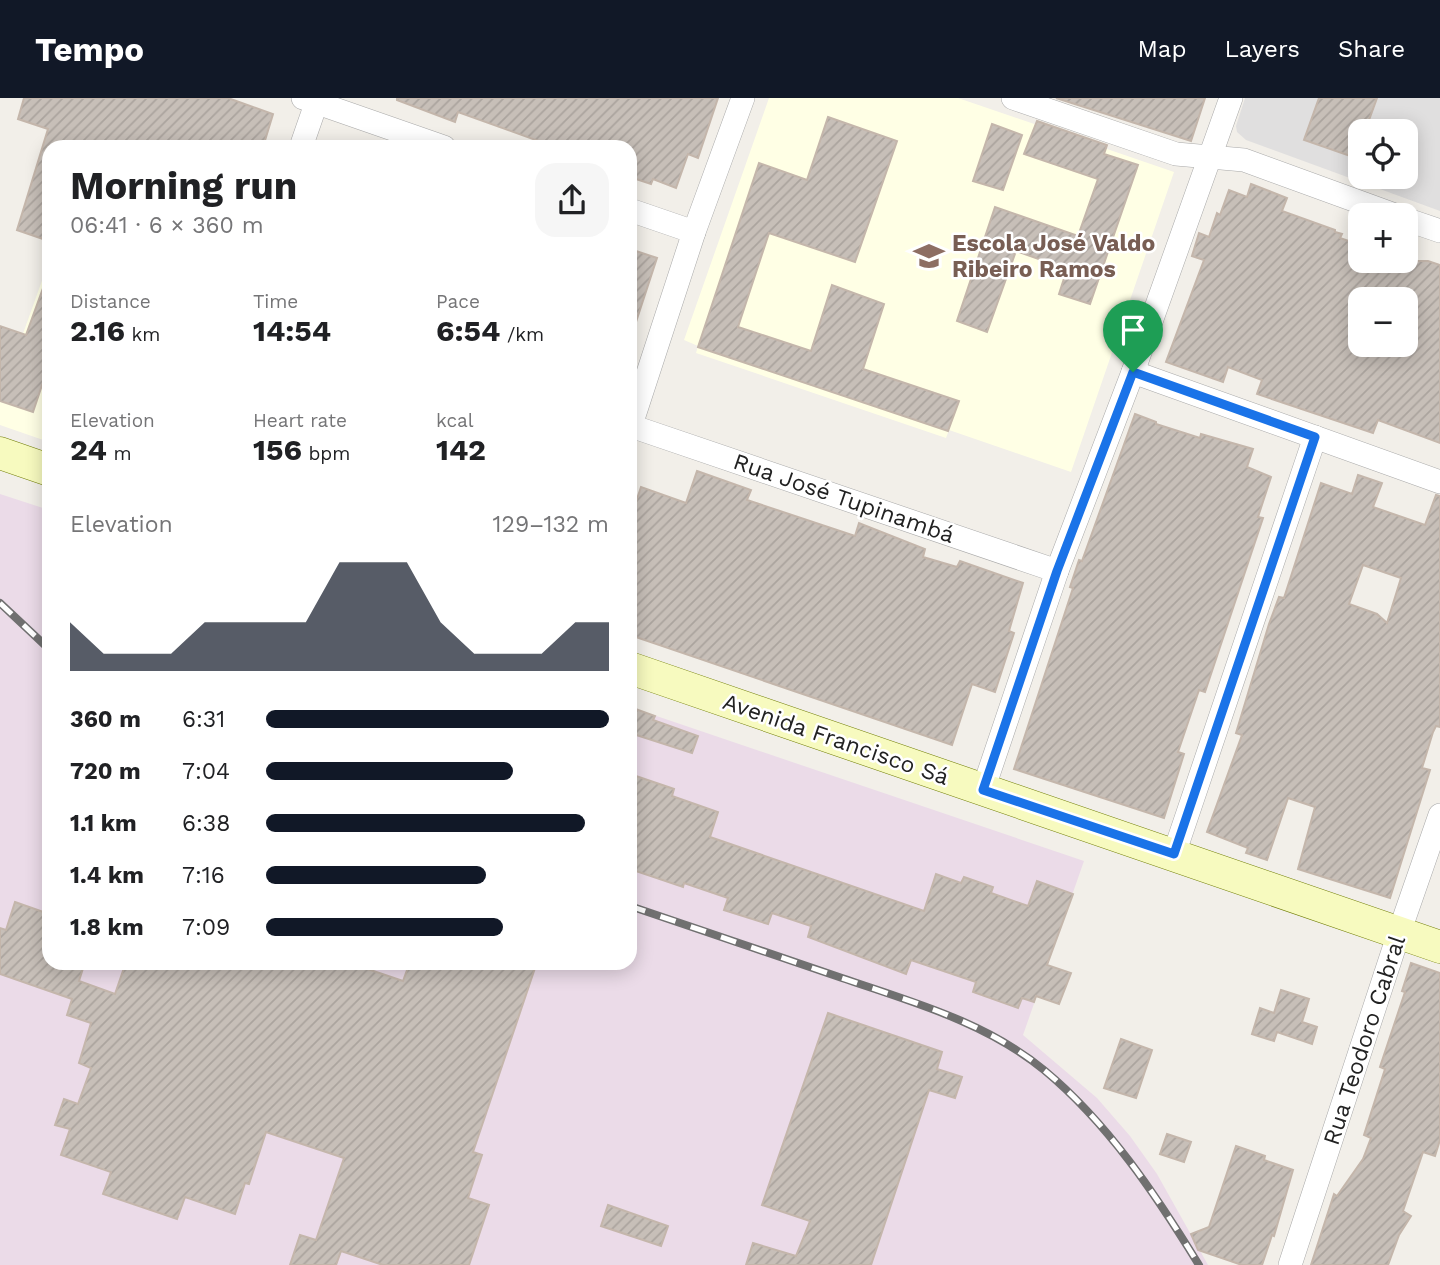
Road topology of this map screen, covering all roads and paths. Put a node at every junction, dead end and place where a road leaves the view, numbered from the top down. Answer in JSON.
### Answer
{"nodes":[{"id":1,"x":743,"y":98,"type":"edge"},
{"id":2,"x":1013,"y":98,"type":"edge"},
{"id":3,"x":1231,"y":98,"type":"edge"},
{"id":4,"x":312,"y":100,"type":"edge"},
{"id":5,"x":303,"y":140,"type":"edge"},
{"id":6,"x":424,"y":140,"type":"edge"},
{"id":7,"x":1209,"y":157,"type":"junction"},
{"id":8,"x":1362,"y":203,"type":"edge"},
{"id":9,"x":637,"y":212,"type":"edge"},
{"id":10,"x":1418,"y":223,"type":"edge"},
{"id":11,"x":1440,"y":231,"type":"edge"},
{"id":12,"x":694,"y":232,"type":"junction"},
{"id":13,"x":1133,"y":372,"type":"junction"},
{"id":14,"x":637,"y":406,"type":"edge"},
{"id":15,"x":637,"y":429,"type":"edge"},
{"id":16,"x":1315,"y":437,"type":"junction"},
{"id":17,"x":0,"y":453,"type":"edge"},
{"id":18,"x":42,"y":468,"type":"edge"},
{"id":19,"x":1440,"y":482,"type":"edge"},
{"id":20,"x":1057,"y":571,"type":"junction"},
{"id":21,"x":637,"y":670,"type":"edge"},
{"id":22,"x":983,"y":790,"type":"junction"},
{"id":23,"x":1440,"y":815,"type":"edge"},
{"id":24,"x":1174,"y":854,"type":"junction"},
{"id":25,"x":1399,"y":933,"type":"junction"},
{"id":26,"x":1440,"y":947,"type":"edge"},
{"id":27,"x":1290,"y":1265,"type":"edge"}],
"edges":[{"from":1,"to":12,"type":"street"},
{"from":2,"to":7,"type":"street"},
{"from":3,"to":7,"type":"street"},
{"from":4,"to":5,"type":"street"},
{"from":4,"to":6,"type":"street"},
{"from":7,"to":8,"type":"street"},
{"from":7,"to":13,"type":"street"},
{"from":9,"to":12,"type":"street"},
{"from":10,"to":11,"type":"street"},
{"from":12,"to":14,"type":"street"},
{"from":13,"to":16,"type":"street"},
{"from":13,"to":20,"type":"street"},
{"from":15,"to":20,"type":"street","name":"Rua José Tupinambá"},
{"from":16,"to":19,"type":"street"},
{"from":16,"to":24,"type":"street"},
{"from":17,"to":18,"type":"main road"},
{"from":20,"to":22,"type":"street"},
{"from":21,"to":22,"type":"main road","name":"Avenida Francisco Sá"},
{"from":22,"to":24,"type":"main road","name":"Avenida Francisco Sá"},
{"from":23,"to":25,"type":"street","name":"Rua Teodoro Cabral"},
{"from":24,"to":25,"type":"main road","name":"Avenida Francisco Sá"},
{"from":25,"to":26,"type":"main road","name":"Avenida Francisco Sá"},
{"from":25,"to":27,"type":"street","name":"Rua Teodoro Cabral"}]}
